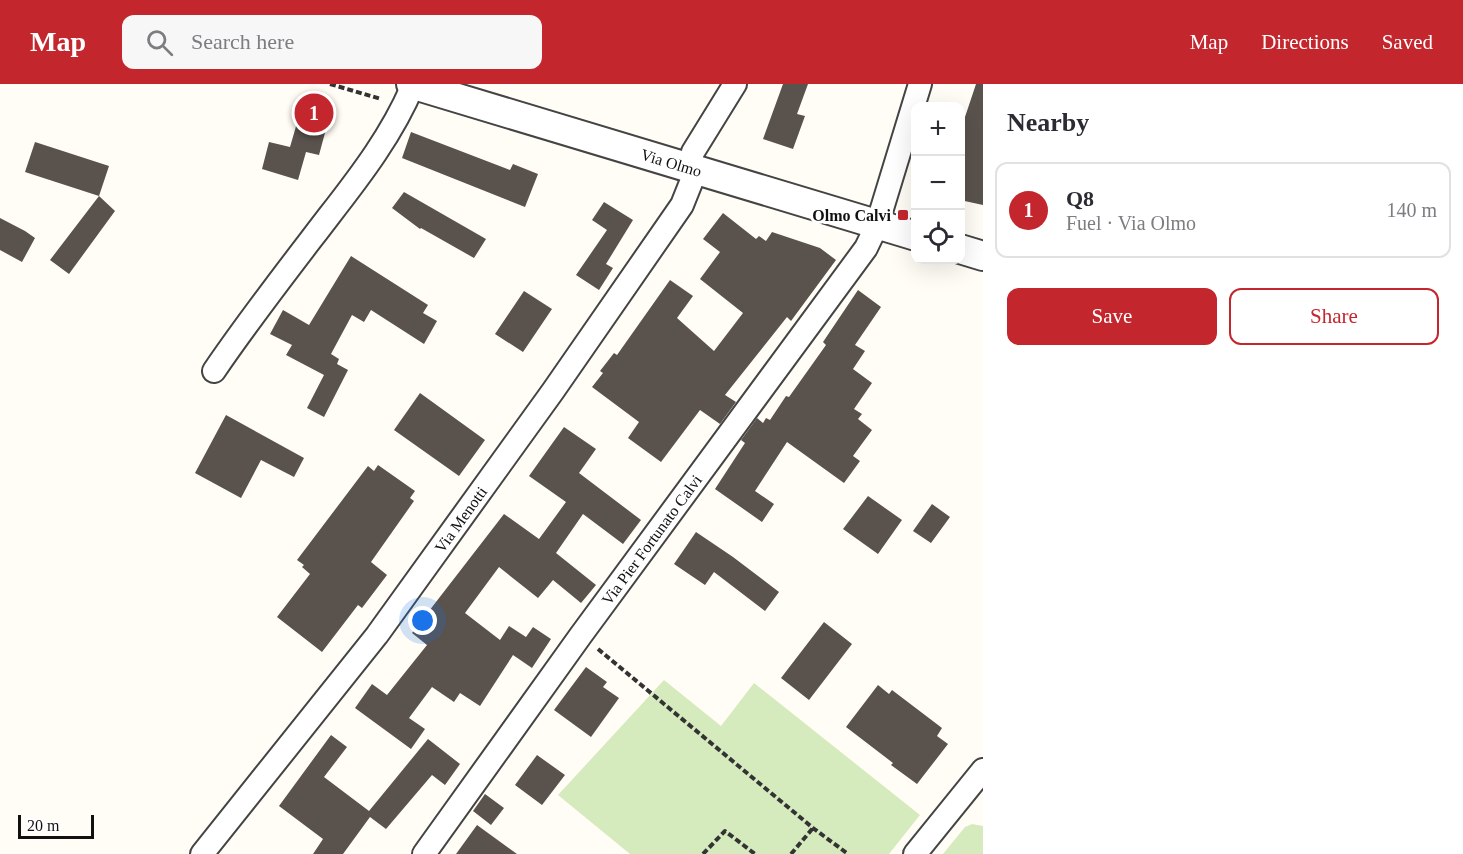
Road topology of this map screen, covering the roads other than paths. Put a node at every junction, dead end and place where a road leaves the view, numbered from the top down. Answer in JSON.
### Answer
{"nodes":[{"id":1,"x":412,"y":84,"type":"edge"},
{"id":2,"x":735,"y":84,"type":"edge"},
{"id":3,"x":920,"y":84,"type":"edge"},
{"id":4,"x":470,"y":92,"type":"edge"},
{"id":5,"x":692,"y":169,"type":"junction"},
{"id":6,"x":877,"y":225,"type":"junction"},
{"id":7,"x":911,"y":235,"type":"edge"},
{"id":8,"x":965,"y":251,"type":"edge"},
{"id":9,"x":983,"y":256,"type":"edge"},
{"id":10,"x":214,"y":371,"type":"dead end"},
{"id":11,"x":981,"y":777,"type":"edge"},
{"id":12,"x":202,"y":854,"type":"edge"},
{"id":13,"x":424,"y":854,"type":"edge"},
{"id":14,"x":915,"y":854,"type":"edge"}],
"edges":[{"from":1,"to":4,"type":"street","name":"Via Olmo"},
{"from":1,"to":10,"type":"street"},
{"from":2,"to":5,"type":"street","name":"Via Menotti"},
{"from":3,"to":6,"type":"street"},
{"from":4,"to":5,"type":"street","name":"Via Olmo"},
{"from":5,"to":6,"type":"street","name":"Via Olmo"},
{"from":5,"to":12,"type":"street","name":"Via Menotti"},
{"from":6,"to":7,"type":"street","name":"Via Olmo"},
{"from":6,"to":13,"type":"street","name":"Via Pier Fortunato Calvi"},
{"from":8,"to":9,"type":"street"},
{"from":11,"to":14,"type":"street"}]}
